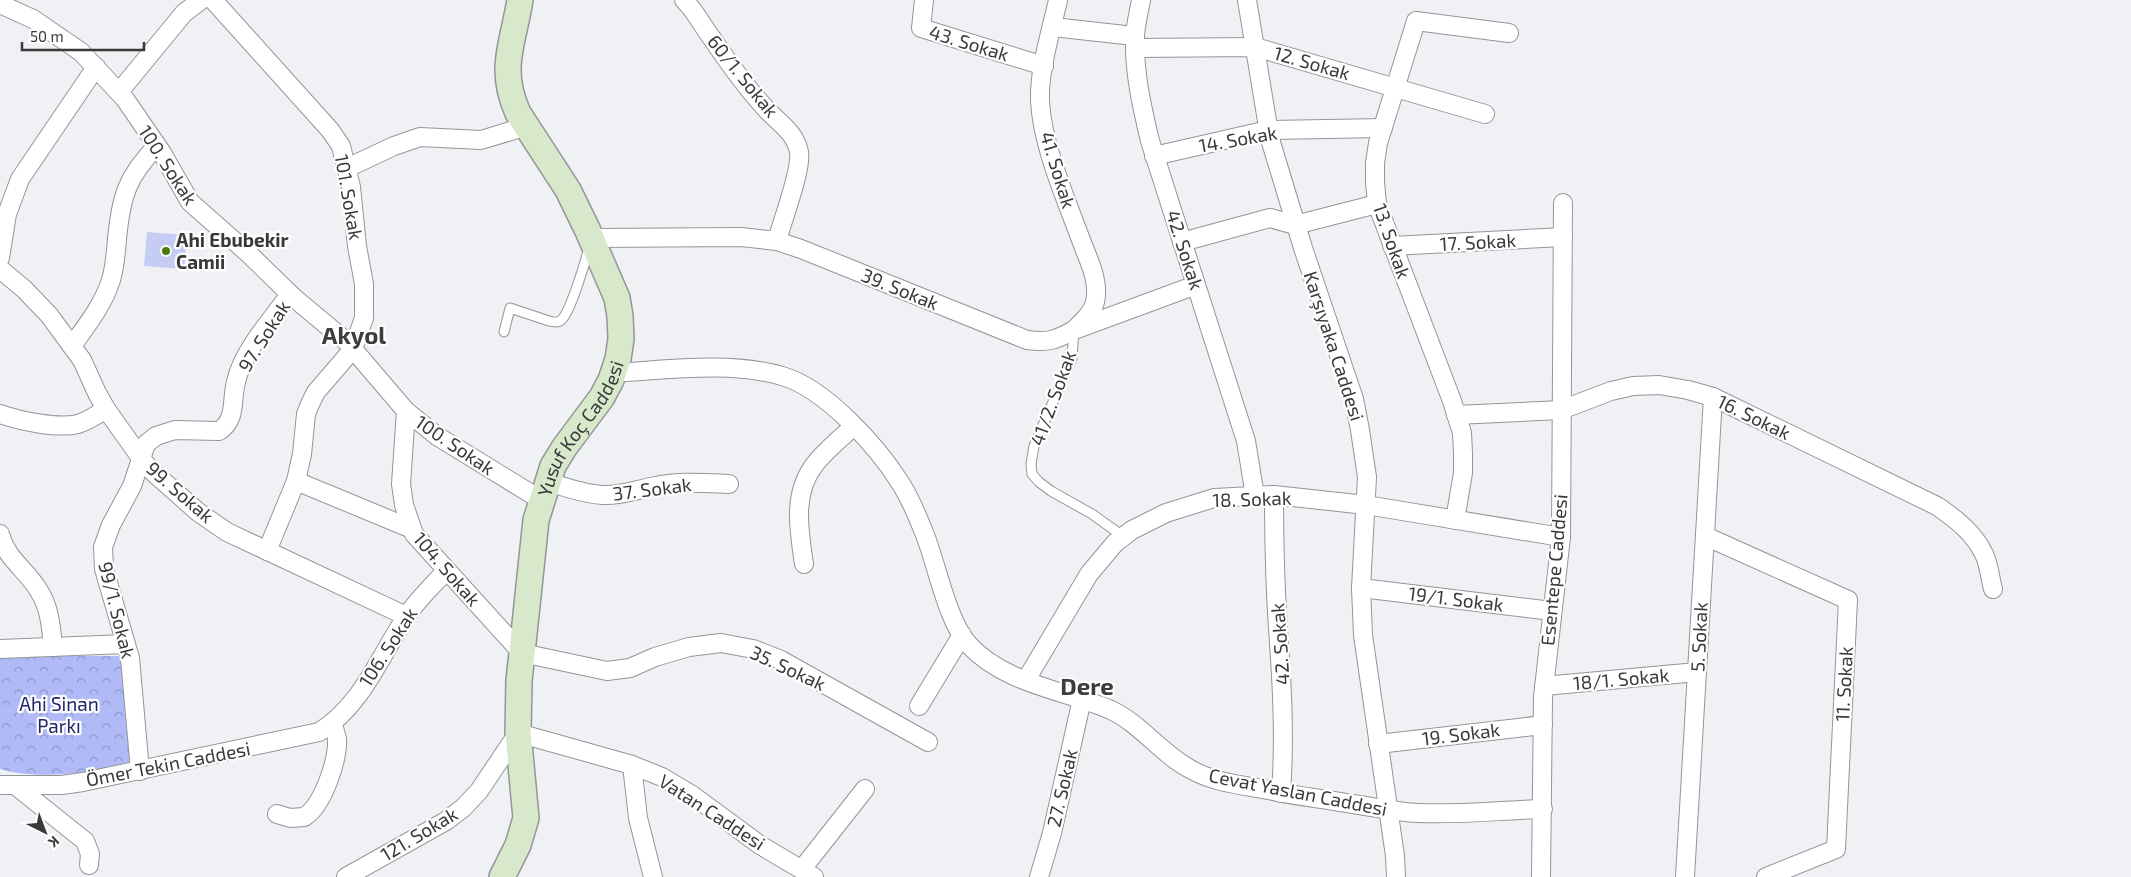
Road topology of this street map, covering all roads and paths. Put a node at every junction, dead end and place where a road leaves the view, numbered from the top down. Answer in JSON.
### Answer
{"nodes":[{"id":1,"x":201,"y":0,"type":"edge"},
{"id":2,"x":213,"y":0,"type":"edge"},
{"id":3,"x":520,"y":0,"type":"edge"},
{"id":4,"x":684,"y":0,"type":"edge"},
{"id":5,"x":924,"y":0,"type":"edge"},
{"id":6,"x":1058,"y":0,"type":"edge"},
{"id":7,"x":1141,"y":0,"type":"edge"},
{"id":8,"x":1247,"y":0,"type":"edge"},
{"id":9,"x":0,"y":4,"type":"edge"},
{"id":10,"x":1052,"y":26,"type":"junction"},
{"id":11,"x":1509,"y":34,"type":"dead end"},
{"id":12,"x":1135,"y":42,"type":"junction"},
{"id":13,"x":1255,"y":47,"type":"junction"},
{"id":14,"x":1044,"y":66,"type":"junction"},
{"id":15,"x":96,"y":68,"type":"junction"},
{"id":16,"x":1394,"y":87,"type":"junction"},
{"id":17,"x":119,"y":92,"type":"junction"},
{"id":18,"x":1485,"y":114,"type":"dead end"},
{"id":19,"x":527,"y":126,"type":"junction"},
{"id":20,"x":1383,"y":128,"type":"junction"},
{"id":21,"x":1268,"y":130,"type":"junction"},
{"id":22,"x":157,"y":146,"type":"junction"},
{"id":23,"x":1154,"y":156,"type":"junction"},
{"id":24,"x":347,"y":168,"type":"junction"},
{"id":25,"x":1563,"y":203,"type":"dead end"},
{"id":26,"x":1377,"y":204,"type":"junction"},
{"id":27,"x":1295,"y":225,"type":"junction"},
{"id":28,"x":1563,"y":237,"type":"junction"},
{"id":29,"x":592,"y":238,"type":"junction"},
{"id":30,"x":777,"y":241,"type":"junction"},
{"id":31,"x":1182,"y":242,"type":"junction"},
{"id":32,"x":1392,"y":246,"type":"junction"},
{"id":33,"x":0,"y":258,"type":"edge"},
{"id":34,"x":0,"y":269,"type":"edge"},
{"id":35,"x":1196,"y":285,"type":"junction"},
{"id":36,"x":290,"y":294,"type":"junction"},
{"id":37,"x":1074,"y":330,"type":"junction"},
{"id":38,"x":504,"y":332,"type":"dead end"},
{"id":39,"x":72,"y":346,"type":"junction"},
{"id":40,"x":353,"y":349,"type":"junction"},
{"id":41,"x":613,"y":372,"type":"junction"},
{"id":42,"x":1713,"y":397,"type":"junction"},
{"id":43,"x":106,"y":409,"type":"junction"},
{"id":44,"x":1562,"y":410,"type":"junction"},
{"id":45,"x":406,"y":411,"type":"junction"},
{"id":46,"x":0,"y":414,"type":"edge"},
{"id":47,"x":1456,"y":415,"type":"junction"},
{"id":48,"x":854,"y":426,"type":"junction"},
{"id":49,"x":141,"y":457,"type":"junction"},
{"id":50,"x":296,"y":481,"type":"junction"},
{"id":51,"x":729,"y":484,"type":"dead end"},
{"id":52,"x":544,"y":491,"type":"junction"},
{"id":53,"x":1274,"y":495,"type":"junction"},
{"id":54,"x":1255,"y":496,"type":"junction"},
{"id":55,"x":1366,"y":505,"type":"junction"},
{"id":56,"x":1455,"y":520,"type":"junction"},
{"id":57,"x":412,"y":528,"type":"junction"},
{"id":58,"x":0,"y":534,"type":"edge"},
{"id":59,"x":1705,"y":536,"type":"junction"},
{"id":60,"x":1124,"y":537,"type":"junction"},
{"id":61,"x":1560,"y":537,"type":"junction"},
{"id":62,"x":267,"y":551,"type":"junction"},
{"id":63,"x":804,"y":564,"type":"dead end"},
{"id":64,"x":446,"y":571,"type":"junction"},
{"id":65,"x":1361,"y":588,"type":"junction"},
{"id":66,"x":1993,"y":589,"type":"dead end"},
{"id":67,"x":1552,"y":611,"type":"junction"},
{"id":68,"x":406,"y":616,"type":"junction"},
{"id":69,"x":962,"y":635,"type":"junction"},
{"id":70,"x":126,"y":644,"type":"junction"},
{"id":71,"x":53,"y":647,"type":"junction"},
{"id":72,"x":0,"y":648,"type":"edge"},
{"id":73,"x":522,"y":653,"type":"junction"},
{"id":74,"x":1697,"y":672,"type":"junction"},
{"id":75,"x":1026,"y":680,"type":"junction"},
{"id":76,"x":1544,"y":686,"type":"junction"},
{"id":77,"x":1082,"y":699,"type":"junction"},
{"id":78,"x":920,"y":706,"type":"dead end"},
{"id":79,"x":332,"y":724,"type":"junction"},
{"id":80,"x":1543,"y":725,"type":"junction"},
{"id":81,"x":518,"y":733,"type":"junction"},
{"id":82,"x":928,"y":742,"type":"dead end"},
{"id":83,"x":1378,"y":744,"type":"junction"},
{"id":84,"x":632,"y":765,"type":"junction"},
{"id":85,"x":140,"y":771,"type":"junction"},
{"id":86,"x":8,"y":786,"type":"edge"},
{"id":87,"x":865,"y":789,"type":"dead end"},
{"id":88,"x":1281,"y":793,"type":"junction"},
{"id":89,"x":1388,"y":809,"type":"junction"},
{"id":90,"x":1543,"y":809,"type":"junction"},
{"id":91,"x":277,"y":814,"type":"dead end"},
{"id":92,"x":89,"y":865,"type":"dead end"},
{"id":93,"x":509,"y":871,"type":"edge"},
{"id":94,"x":808,"y":873,"type":"edge"},
{"id":95,"x":346,"y":877,"type":"edge"},
{"id":96,"x":653,"y":877,"type":"edge"},
{"id":97,"x":1039,"y":877,"type":"edge"},
{"id":98,"x":1396,"y":877,"type":"edge"},
{"id":99,"x":1542,"y":877,"type":"edge"},
{"id":100,"x":1685,"y":877,"type":"edge"},
{"id":101,"x":1766,"y":877,"type":"edge"}],
"edges":[{"from":1,"to":17,"type":"street"},
{"from":2,"to":24,"type":"street","name":"101. Sokak"},
{"from":3,"to":19,"type":"street","name":"Yusuf Koç Caddesi"},
{"from":4,"to":30,"type":"street","name":"60/1. Sokak"},
{"from":5,"to":14,"type":"street","name":"43. Sokak"},
{"from":6,"to":10,"type":"street","name":"41. Sokak"},
{"from":7,"to":12,"type":"street","name":"42. Sokak"},
{"from":8,"to":13,"type":"street","name":"Karşıyaka Caddesi"},
{"from":9,"to":15,"type":"street","name":"100. Sokak"},
{"from":10,"to":12,"type":"street","name":"12. Sokak"},
{"from":10,"to":14,"type":"street","name":"41. Sokak"},
{"from":11,"to":16,"type":"street","name":"13. Sokak"},
{"from":12,"to":13,"type":"street","name":"12. Sokak"},
{"from":12,"to":23,"type":"street","name":"42. Sokak"},
{"from":13,"to":16,"type":"street","name":"12. Sokak"},
{"from":13,"to":21,"type":"street","name":"Karşıyaka Caddesi"},
{"from":14,"to":37,"type":"street","name":"41. Sokak"},
{"from":15,"to":17,"type":"street","name":"100. Sokak"},
{"from":15,"to":33,"type":"street"},
{"from":16,"to":18,"type":"street","name":"12. Sokak"},
{"from":16,"to":20,"type":"street","name":"13. Sokak"},
{"from":17,"to":22,"type":"street","name":"100. Sokak"},
{"from":19,"to":24,"type":"street"},
{"from":19,"to":29,"type":"street","name":"Yusuf Koç Caddesi"},
{"from":20,"to":21,"type":"street","name":"14. Sokak"},
{"from":20,"to":26,"type":"street","name":"13. Sokak"},
{"from":21,"to":23,"type":"street","name":"14. Sokak"},
{"from":21,"to":27,"type":"street","name":"Karşıyaka Caddesi"},
{"from":22,"to":36,"type":"street","name":"100. Sokak"},
{"from":22,"to":39,"type":"street"},
{"from":23,"to":31,"type":"street","name":"42. Sokak"},
{"from":24,"to":40,"type":"street","name":"101. Sokak"},
{"from":25,"to":28,"type":"street","name":"Esentepe Caddesi"},
{"from":26,"to":27,"type":"street"},
{"from":26,"to":32,"type":"street","name":"13. Sokak"},
{"from":27,"to":31,"type":"street"},
{"from":27,"to":55,"type":"street","name":"Karşıyaka Caddesi"},
{"from":28,"to":32,"type":"street","name":"17. Sokak"},
{"from":28,"to":44,"type":"street","name":"Esentepe Caddesi"},
{"from":29,"to":30,"type":"street","name":"39. Sokak"},
{"from":29,"to":38,"type":"lane"},
{"from":29,"to":41,"type":"street","name":"Yusuf Koç Caddesi"},
{"from":30,"to":37,"type":"street","name":"39. Sokak"},
{"from":31,"to":35,"type":"street","name":"42. Sokak"},
{"from":32,"to":47,"type":"street","name":"13. Sokak"},
{"from":34,"to":39,"type":"street","name":"99. Sokak"},
{"from":35,"to":37,"type":"street","name":"39. Sokak"},
{"from":35,"to":54,"type":"street","name":"42. Sokak"},
{"from":36,"to":40,"type":"street","name":"100. Sokak"},
{"from":36,"to":49,"type":"street","name":"97. Sokak"},
{"from":37,"to":60,"type":"lane","name":"41/2. Sokak"},
{"from":39,"to":43,"type":"street","name":"99. Sokak"},
{"from":40,"to":45,"type":"street","name":"100. Sokak"},
{"from":40,"to":50,"type":"street"},
{"from":41,"to":48,"type":"street","name":"Cevat Yaslan Caddesi"},
{"from":41,"to":52,"type":"street","name":"Yusuf Koç Caddesi"},
{"from":42,"to":44,"type":"street","name":"16. Sokak"},
{"from":42,"to":59,"type":"street","name":"5. Sokak"},
{"from":42,"to":66,"type":"street","name":"16. Sokak"},
{"from":43,"to":46,"type":"street"},
{"from":43,"to":49,"type":"street","name":"99. Sokak"},
{"from":44,"to":47,"type":"street","name":"16. Sokak"},
{"from":44,"to":61,"type":"street","name":"Esentepe Caddesi"},
{"from":45,"to":52,"type":"street","name":"100. Sokak"},
{"from":45,"to":57,"type":"street","name":"104. Sokak"},
{"from":47,"to":56,"type":"street","name":"13. Sokak"},
{"from":48,"to":63,"type":"street"},
{"from":48,"to":69,"type":"street","name":"Cevat Yaslan Caddesi"},
{"from":49,"to":62,"type":"street","name":"99. Sokak"},
{"from":49,"to":70,"type":"street","name":"99/1. Sokak"},
{"from":50,"to":57,"type":"street"},
{"from":50,"to":62,"type":"street"},
{"from":51,"to":52,"type":"street","name":"37. Sokak"},
{"from":52,"to":73,"type":"street","name":"Yusuf Koç Caddesi"},
{"from":53,"to":54,"type":"street","name":"18. Sokak"},
{"from":53,"to":55,"type":"street","name":"18. Sokak"},
{"from":53,"to":88,"type":"street","name":"42. Sokak"},
{"from":54,"to":60,"type":"street","name":"18. Sokak"},
{"from":55,"to":56,"type":"street","name":"18. Sokak"},
{"from":55,"to":65,"type":"street","name":"Karşıyaka Caddesi"},
{"from":56,"to":61,"type":"street","name":"18. Sokak"},
{"from":57,"to":64,"type":"street","name":"104. Sokak"},
{"from":58,"to":71,"type":"street"},
{"from":59,"to":74,"type":"street","name":"5. Sokak"},
{"from":59,"to":101,"type":"street","name":"11. Sokak"},
{"from":60,"to":75,"type":"street","name":"18. Sokak"},
{"from":61,"to":67,"type":"street","name":"Esentepe Caddesi"},
{"from":62,"to":68,"type":"street","name":"99. Sokak"},
{"from":64,"to":68,"type":"street","name":"106. Sokak"},
{"from":64,"to":73,"type":"street","name":"104. Sokak"},
{"from":65,"to":67,"type":"street","name":"19/1. Sokak"},
{"from":65,"to":83,"type":"street","name":"Karşıyaka Caddesi"},
{"from":67,"to":76,"type":"street","name":"Esentepe Caddesi"},
{"from":68,"to":79,"type":"street","name":"106. Sokak"},
{"from":69,"to":75,"type":"street","name":"Cevat Yaslan Caddesi"},
{"from":69,"to":78,"type":"street"},
{"from":70,"to":71,"type":"street"},
{"from":70,"to":85,"type":"street","name":"99/1. Sokak"},
{"from":71,"to":72,"type":"street"},
{"from":73,"to":81,"type":"street","name":"Yusuf Koç Caddesi"},
{"from":73,"to":82,"type":"street","name":"35. Sokak"},
{"from":74,"to":76,"type":"street","name":"18/1. Sokak"},
{"from":74,"to":100,"type":"street","name":"5. Sokak"},
{"from":75,"to":77,"type":"street","name":"Cevat Yaslan Caddesi"},
{"from":76,"to":80,"type":"street","name":"Esentepe Caddesi"},
{"from":77,"to":88,"type":"street","name":"Cevat Yaslan Caddesi"},
{"from":77,"to":97,"type":"street","name":"27. Sokak"},
{"from":79,"to":85,"type":"street","name":"Ömer Tekin Caddesi"},
{"from":79,"to":91,"type":"street"},
{"from":80,"to":83,"type":"street","name":"19. Sokak"},
{"from":80,"to":90,"type":"street","name":"Esentepe Caddesi"},
{"from":81,"to":84,"type":"street","name":"Vatan Caddesi"},
{"from":81,"to":93,"type":"street","name":"Yusuf Koç Caddesi"},
{"from":81,"to":95,"type":"street","name":"121. Sokak"},
{"from":83,"to":89,"type":"street","name":"Karşıyaka Caddesi"},
{"from":84,"to":94,"type":"street","name":"Vatan Caddesi"},
{"from":84,"to":96,"type":"street"},
{"from":85,"to":86,"type":"street","name":"Ömer Tekin Caddesi"},
{"from":86,"to":92,"type":"street"},
{"from":87,"to":94,"type":"street"},
{"from":88,"to":89,"type":"street","name":"Cevat Yaslan Caddesi"},
{"from":89,"to":90,"type":"street","name":"Cevat Yaslan Caddesi"},
{"from":89,"to":98,"type":"street","name":"Karşıyaka Caddesi"},
{"from":90,"to":99,"type":"street","name":"Esentepe Caddesi"}]}
